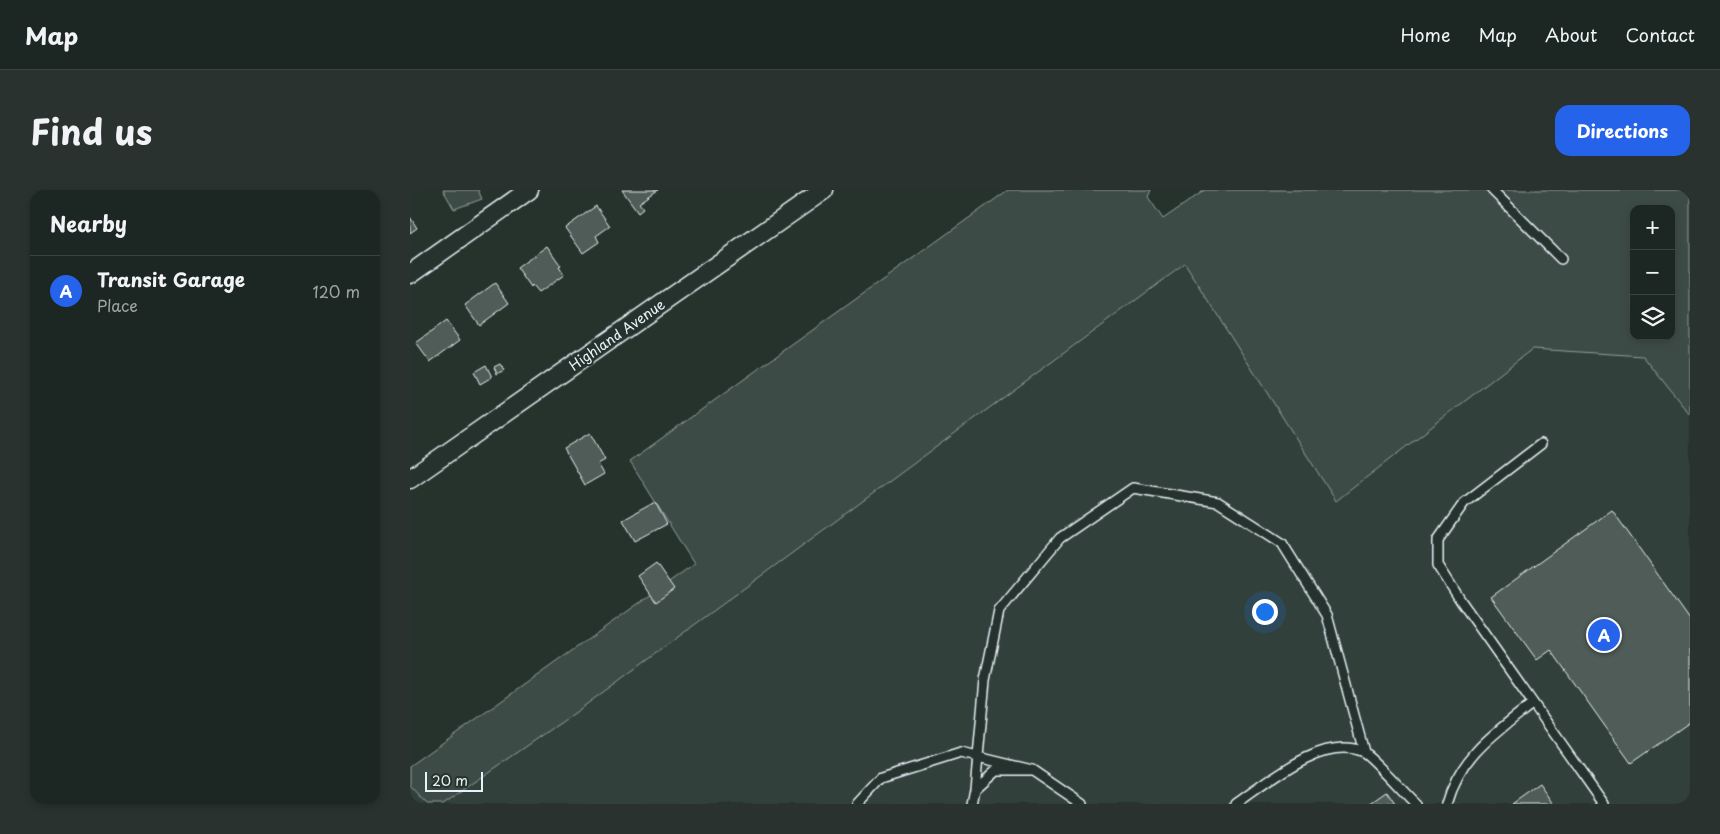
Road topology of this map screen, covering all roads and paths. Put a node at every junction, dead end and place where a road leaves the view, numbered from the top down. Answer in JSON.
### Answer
{"nodes":[{"id":1,"x":529,"y":190,"type":"edge"},
{"id":2,"x":824,"y":190,"type":"edge"},
{"id":3,"x":1492,"y":190,"type":"edge"},
{"id":4,"x":1561,"y":259,"type":"dead end"},
{"id":5,"x":410,"y":274,"type":"edge"},
{"id":6,"x":1541,"y":444,"type":"dead end"},
{"id":7,"x":410,"y":479,"type":"edge"},
{"id":8,"x":1533,"y":703,"type":"junction"},
{"id":9,"x":1364,"y":752,"type":"junction"},
{"id":10,"x":978,"y":757,"type":"junction"},
{"id":11,"x":1032,"y":770,"type":"junction"},
{"id":12,"x":975,"y":790,"type":"junction"},
{"id":13,"x":857,"y":804,"type":"edge"},
{"id":14,"x":972,"y":804,"type":"edge"},
{"id":15,"x":1082,"y":804,"type":"edge"},
{"id":16,"x":1236,"y":804,"type":"edge"},
{"id":17,"x":1416,"y":804,"type":"edge"},
{"id":18,"x":1447,"y":804,"type":"edge"},
{"id":19,"x":1604,"y":804,"type":"edge"}],
"edges":[{"from":1,"to":5,"type":"street"},
{"from":2,"to":7,"type":"street","name":"Highland Avenue"},
{"from":3,"to":4,"type":"lane"},
{"from":6,"to":8,"type":"lane"},
{"from":8,"to":18,"type":"lane"},
{"from":8,"to":19,"type":"lane"},
{"from":9,"to":10,"type":"lane"},
{"from":9,"to":16,"type":"lane"},
{"from":9,"to":17,"type":"lane"},
{"from":10,"to":11,"type":"lane"},
{"from":10,"to":12,"type":"lane"},
{"from":10,"to":13,"type":"lane"},
{"from":11,"to":12,"type":"lane"},
{"from":11,"to":15,"type":"lane"},
{"from":12,"to":14,"type":"lane"}]}
